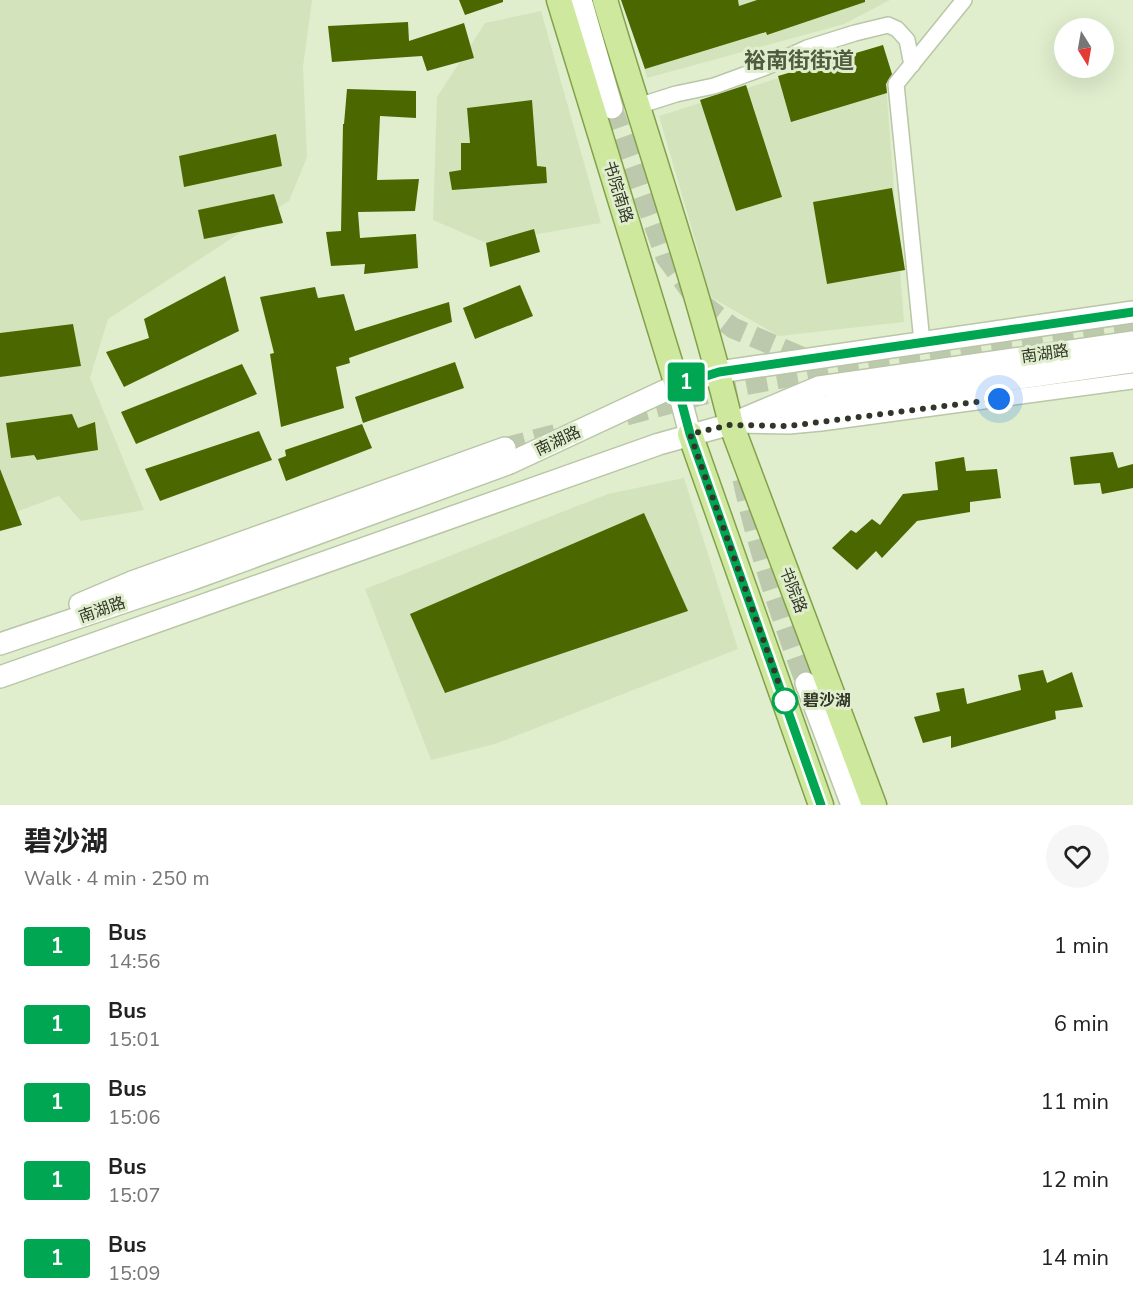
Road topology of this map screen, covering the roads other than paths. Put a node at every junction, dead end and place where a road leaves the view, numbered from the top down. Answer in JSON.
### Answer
{"nodes":[{"id":1,"x":559,"y":0,"type":"edge"},
{"id":2,"x":580,"y":0,"type":"edge"},
{"id":3,"x":605,"y":0,"type":"edge"},
{"id":4,"x":964,"y":0,"type":"edge"},
{"id":5,"x":912,"y":65,"type":"junction"},
{"id":6,"x":638,"y":106,"type":"junction"},
{"id":7,"x":612,"y":108,"type":"tunnel mouth"},
{"id":8,"x":1133,"y":312,"type":"edge"},
{"id":9,"x":922,"y":342,"type":"junction"},
{"id":10,"x":1132,"y":361,"type":"edge"},
{"id":11,"x":719,"y":372,"type":"junction"},
{"id":12,"x":677,"y":385,"type":"junction"},
{"id":13,"x":731,"y":424,"type":"junction"},
{"id":14,"x":690,"y":434,"type":"junction"},
{"id":15,"x":504,"y":448,"type":"tunnel mouth"},
{"id":16,"x":0,"y":643,"type":"edge"},
{"id":17,"x":0,"y":677,"type":"edge"},
{"id":18,"x":806,"y":683,"type":"tunnel mouth"},
{"id":19,"x":821,"y":805,"type":"edge"},
{"id":20,"x":852,"y":805,"type":"edge"},
{"id":21,"x":874,"y":805,"type":"edge"}],
"edges":[{"from":1,"to":12,"type":"main road","name":"书院南路"},
{"from":2,"to":7,"type":"main road"},
{"from":3,"to":6,"type":"main road"},
{"from":4,"to":5,"type":"street"},
{"from":5,"to":6,"type":"street"},
{"from":5,"to":9,"type":"street"},
{"from":6,"to":11,"type":"main road"},
{"from":8,"to":9,"type":"main road","name":"南湖路"},
{"from":9,"to":11,"type":"main road","name":"南湖路"},
{"from":10,"to":13,"type":"main road","name":"南湖路"},
{"from":11,"to":12,"type":"main road","name":"南湖路"},
{"from":11,"to":13,"type":"main road","name":"书院路"},
{"from":12,"to":14,"type":"main road"},
{"from":12,"to":16,"type":"main road","name":"南湖路"},
{"from":13,"to":14,"type":"main road","name":"南湖路"},
{"from":13,"to":21,"type":"main road","name":"书院路"},
{"from":14,"to":17,"type":"main road","name":"南湖路"},
{"from":14,"to":19,"type":"main road"},
{"from":15,"to":16,"type":"main road"},
{"from":18,"to":20,"type":"main road"}]}
